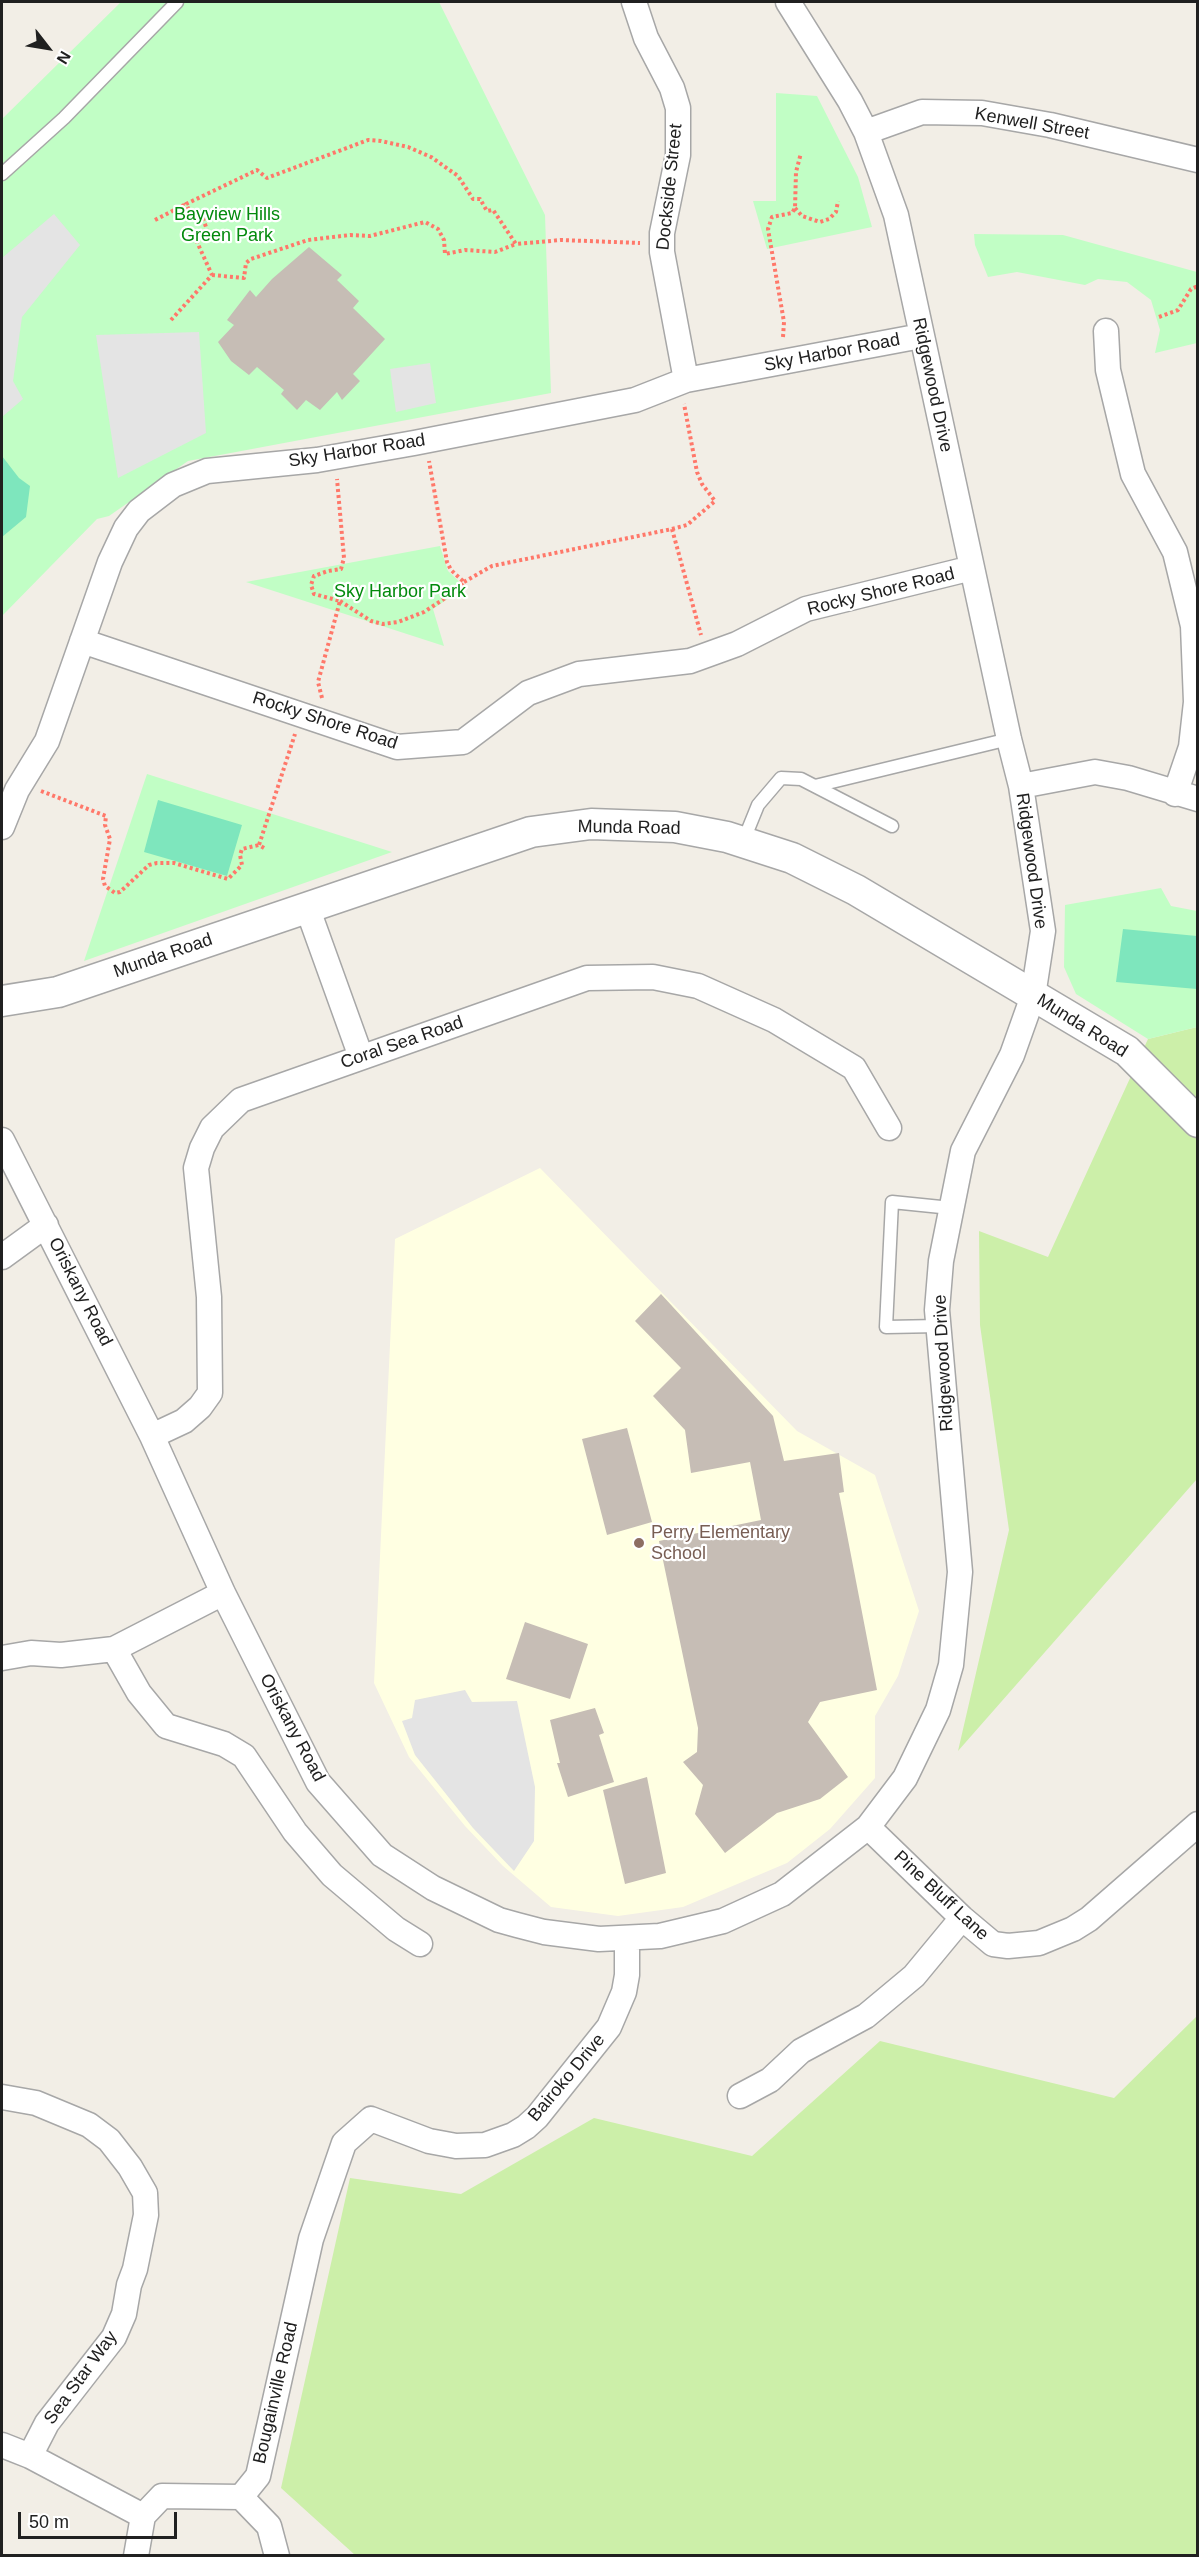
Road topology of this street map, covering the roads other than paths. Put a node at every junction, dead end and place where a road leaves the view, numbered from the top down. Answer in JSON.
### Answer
{"nodes":[{"id":1,"x":177,"y":2,"type":"edge"},
{"id":2,"x":634,"y":2,"type":"edge"},
{"id":3,"x":788,"y":2,"type":"edge"},
{"id":4,"x":866,"y":132,"type":"junction"},
{"id":5,"x":1197,"y":160,"type":"edge"},
{"id":6,"x":2,"y":174,"type":"edge"},
{"id":7,"x":1106,"y":331,"type":"dead end"},
{"id":8,"x":921,"y":336,"type":"junction"},
{"id":9,"x":686,"y":381,"type":"junction"},
{"id":10,"x":972,"y":568,"type":"junction"},
{"id":11,"x":82,"y":641,"type":"junction"},
{"id":12,"x":1008,"y":739,"type":"junction"},
{"id":13,"x":815,"y":786,"type":"junction"},
{"id":14,"x":1021,"y":786,"type":"junction"},
{"id":15,"x":1186,"y":796,"type":"edge"},
{"id":16,"x":892,"y":826,"type":"dead end"},
{"id":17,"x":2,"y":827,"type":"edge"},
{"id":18,"x":743,"y":842,"type":"junction"},
{"id":19,"x":307,"y":907,"type":"junction"},
{"id":20,"x":1033,"y":996,"type":"junction"},
{"id":21,"x":2,"y":1001,"type":"edge"},
{"id":22,"x":362,"y":1057,"type":"junction"},
{"id":23,"x":1197,"y":1122,"type":"edge"},
{"id":24,"x":889,"y":1128,"type":"dead end"},
{"id":25,"x":2,"y":1140,"type":"edge"},
{"id":26,"x":951,"y":1208,"type":"junction"},
{"id":27,"x":46,"y":1225,"type":"junction"},
{"id":28,"x":2,"y":1257,"type":"edge"},
{"id":29,"x":939,"y":1326,"type":"junction"},
{"id":30,"x":152,"y":1437,"type":"junction"},
{"id":31,"x":223,"y":1593,"type":"junction"},
{"id":32,"x":114,"y":1649,"type":"junction"},
{"id":33,"x":2,"y":1658,"type":"edge"},
{"id":34,"x":1197,"y":1824,"type":"edge"},
{"id":35,"x":868,"y":1827,"type":"junction"},
{"id":36,"x":962,"y":1918,"type":"junction"},
{"id":37,"x":627,"y":1939,"type":"junction"},
{"id":38,"x":420,"y":1944,"type":"dead end"},
{"id":39,"x":740,"y":2096,"type":"dead end"},
{"id":40,"x":2,"y":2097,"type":"edge"},
{"id":41,"x":344,"y":2144,"type":"joint"},
{"id":42,"x":2,"y":2445,"type":"edge"},
{"id":43,"x":30,"y":2456,"type":"junction"},
{"id":44,"x":241,"y":2497,"type":"junction"},
{"id":45,"x":143,"y":2516,"type":"junction"},
{"id":46,"x":136,"y":2556,"type":"edge"},
{"id":47,"x":276,"y":2556,"type":"edge"}],
"edges":[{"from":1,"to":6,"type":"lane"},
{"from":2,"to":9,"type":"street","name":"Dockside Street"},
{"from":3,"to":4,"type":"street","name":"Ridgewood Drive"},
{"from":4,"to":5,"type":"street","name":"Kenwell Street"},
{"from":4,"to":8,"type":"street","name":"Ridgewood Drive"},
{"from":7,"to":15,"type":"street"},
{"from":8,"to":9,"type":"street","name":"Sky Harbor Road"},
{"from":8,"to":10,"type":"street","name":"Ridgewood Drive"},
{"from":9,"to":11,"type":"street","name":"Sky Harbor Road"},
{"from":10,"to":11,"type":"street","name":"Rocky Shore Road"},
{"from":10,"to":12,"type":"street","name":"Ridgewood Drive"},
{"from":11,"to":17,"type":"street","name":"Sky Harbor Road"},
{"from":12,"to":13,"type":"lane"},
{"from":12,"to":14,"type":"street","name":"Ridgewood Drive"},
{"from":13,"to":16,"type":"lane"},
{"from":13,"to":18,"type":"lane"},
{"from":14,"to":15,"type":"street"},
{"from":14,"to":20,"type":"street","name":"Ridgewood Drive"},
{"from":18,"to":19,"type":"street","name":"Munda Road"},
{"from":18,"to":20,"type":"street","name":"Munda Road"},
{"from":19,"to":21,"type":"street","name":"Munda Road"},
{"from":19,"to":22,"type":"street"},
{"from":20,"to":23,"type":"street","name":"Munda Road"},
{"from":20,"to":26,"type":"street","name":"Ridgewood Drive"},
{"from":22,"to":24,"type":"street","name":"Coral Sea Road"},
{"from":22,"to":30,"type":"street","name":"Coral Sea Road"},
{"from":25,"to":27,"type":"street","name":"Oriskany Road"},
{"from":26,"to":29,"type":"street","name":"Ridgewood Drive"},
{"from":26,"to":29,"type":"lane"},
{"from":27,"to":28,"type":"street"},
{"from":27,"to":30,"type":"street","name":"Oriskany Road"},
{"from":29,"to":35,"type":"street","name":"Ridgewood Drive"},
{"from":30,"to":31,"type":"street","name":"Oriskany Road"},
{"from":31,"to":32,"type":"street"},
{"from":31,"to":37,"type":"street","name":"Oriskany Road"},
{"from":32,"to":33,"type":"street"},
{"from":32,"to":38,"type":"street"},
{"from":34,"to":36,"type":"street","name":"Pine Bluff Lane"},
{"from":35,"to":36,"type":"street","name":"Pine Bluff Lane"},
{"from":35,"to":37,"type":"street","name":"Oriskany Road"},
{"from":36,"to":39,"type":"street"},
{"from":37,"to":41,"type":"street","name":"Bairoko Drive"},
{"from":40,"to":43,"type":"street","name":"Sea Star Way"},
{"from":41,"to":44,"type":"street","name":"Bougainville Road"},
{"from":42,"to":43,"type":"street"},
{"from":43,"to":45,"type":"street"},
{"from":44,"to":45,"type":"street"},
{"from":44,"to":47,"type":"street"},
{"from":45,"to":46,"type":"street"}]}
